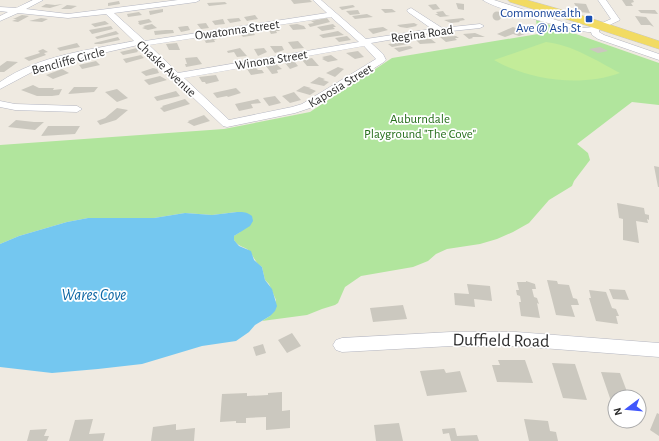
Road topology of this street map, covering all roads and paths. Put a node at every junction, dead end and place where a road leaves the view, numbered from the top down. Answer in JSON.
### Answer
{"nodes":[{"id":1,"x":39,"y":0,"type":"edge"},
{"id":2,"x":196,"y":0,"type":"edge"},
{"id":3,"x":317,"y":0,"type":"edge"},
{"id":4,"x":486,"y":0,"type":"edge"},
{"id":5,"x":514,"y":0,"type":"edge"},
{"id":6,"x":602,"y":0,"type":"edge"},
{"id":7,"x":0,"y":9,"type":"edge"},
{"id":8,"x":410,"y":10,"type":"dead end"},
{"id":9,"x":17,"y":11,"type":"junction"},
{"id":10,"x":108,"y":11,"type":"junction"},
{"id":11,"x":333,"y":14,"type":"junction"},
{"id":12,"x":0,"y":19,"type":"edge"},
{"id":13,"x":480,"y":26,"type":"dead end"},
{"id":14,"x":599,"y":28,"type":"junction"},
{"id":15,"x":440,"y":30,"type":"junction"},
{"id":16,"x":141,"y":43,"type":"junction"},
{"id":17,"x":365,"y":43,"type":"junction"},
{"id":18,"x":659,"y":45,"type":"edge"},
{"id":19,"x":659,"y":57,"type":"edge"},
{"id":20,"x":176,"y":76,"type":"junction"},
{"id":21,"x":0,"y":86,"type":"edge"},
{"id":22,"x":0,"y":104,"type":"edge"},
{"id":23,"x":77,"y":109,"type":"dead end"},
{"id":24,"x":227,"y":124,"type":"joint"},
{"id":25,"x":342,"y":345,"type":"dead end"},
{"id":26,"x":659,"y":350,"type":"edge"}],
"edges":[{"from":1,"to":9,"type":"street"},
{"from":2,"to":10,"type":"street"},
{"from":3,"to":11,"type":"street"},
{"from":4,"to":14,"type":"street"},
{"from":5,"to":14,"type":"main road"},
{"from":6,"to":14,"type":"street"},
{"from":7,"to":9,"type":"street"},
{"from":8,"to":15,"type":"street"},
{"from":9,"to":10,"type":"street"},
{"from":9,"to":12,"type":"street"},
{"from":10,"to":16,"type":"street","name":"Chaske Avenue"},
{"from":11,"to":16,"type":"street","name":"Owatonna Street"},
{"from":11,"to":17,"type":"street"},
{"from":13,"to":15,"type":"street","name":"Regina Road"},
{"from":14,"to":18,"type":"main road"},
{"from":14,"to":19,"type":"street"},
{"from":15,"to":17,"type":"street","name":"Regina Road"},
{"from":16,"to":20,"type":"street","name":"Chaske Avenue"},
{"from":16,"to":21,"type":"street","name":"Bencliffe Circle"},
{"from":17,"to":20,"type":"street","name":"Winona Street"},
{"from":17,"to":24,"type":"street","name":"Kaposia Street"},
{"from":20,"to":24,"type":"street","name":"Chaske Avenue"},
{"from":22,"to":23,"type":"street"},
{"from":25,"to":26,"type":"street","name":"Duffield Road"}]}
